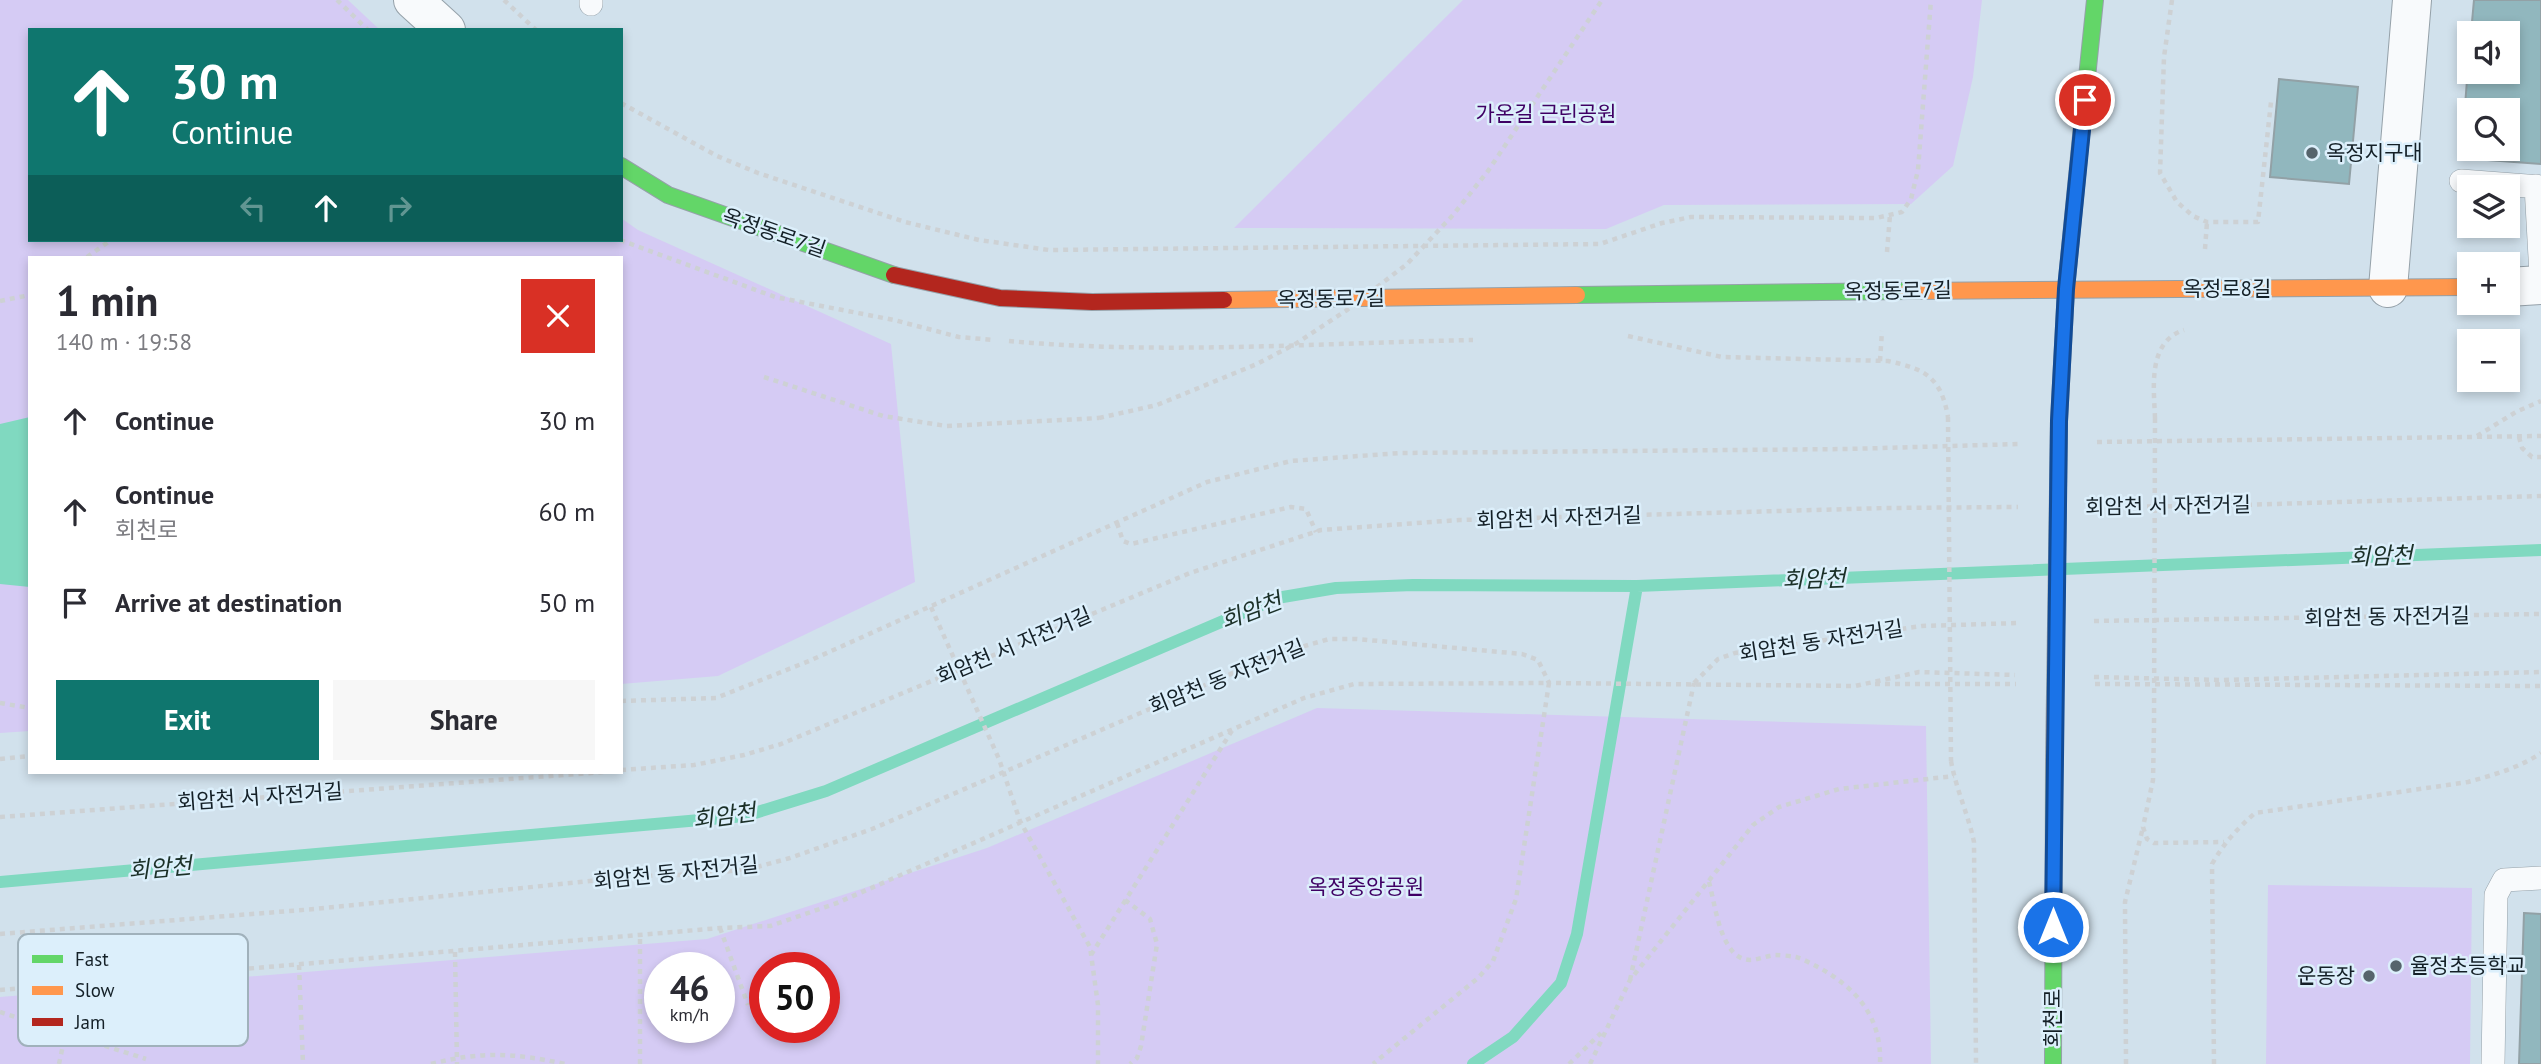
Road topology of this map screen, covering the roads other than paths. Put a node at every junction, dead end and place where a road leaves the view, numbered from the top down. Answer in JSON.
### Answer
{"nodes":[{"id":1,"x":413,"y":0,"type":"edge"},
{"id":2,"x":2095,"y":0,"type":"edge"},
{"id":3,"x":2412,"y":0,"type":"edge"},
{"id":4,"x":444,"y":28,"type":"edge"},
{"id":5,"x":623,"y":167,"type":"edge"},
{"id":6,"x":2520,"y":186,"type":"edge"},
{"id":7,"x":2538,"y":187,"type":"edge"},
{"id":8,"x":2541,"y":275,"type":"edge"},
{"id":9,"x":2541,"y":285,"type":"edge"},
{"id":10,"x":2520,"y":286,"type":"edge"},
{"id":11,"x":2457,"y":287,"type":"edge"},
{"id":12,"x":2388,"y":288,"type":"junction"},
{"id":13,"x":2066,"y":289,"type":"junction"},
{"id":14,"x":2541,"y":878,"type":"edge"},
{"id":15,"x":2053,"y":1064,"type":"edge"},
{"id":16,"x":2493,"y":1064,"type":"edge"}],
"edges":[{"from":1,"to":4,"type":"street"},
{"from":2,"to":13,"type":"street"},
{"from":3,"to":12,"type":"street"},
{"from":5,"to":13,"type":"street","name":"옥정동로7길"},
{"from":6,"to":7,"type":"lane"},
{"from":7,"to":8,"type":"lane"},
{"from":9,"to":10,"type":"street"},
{"from":11,"to":12,"type":"street","name":"옥정로8길"},
{"from":12,"to":13,"type":"street","name":"옥정로8길"},
{"from":13,"to":15,"type":"street","name":"회천로","bridge":true},
{"from":14,"to":16,"type":"lane"}]}
